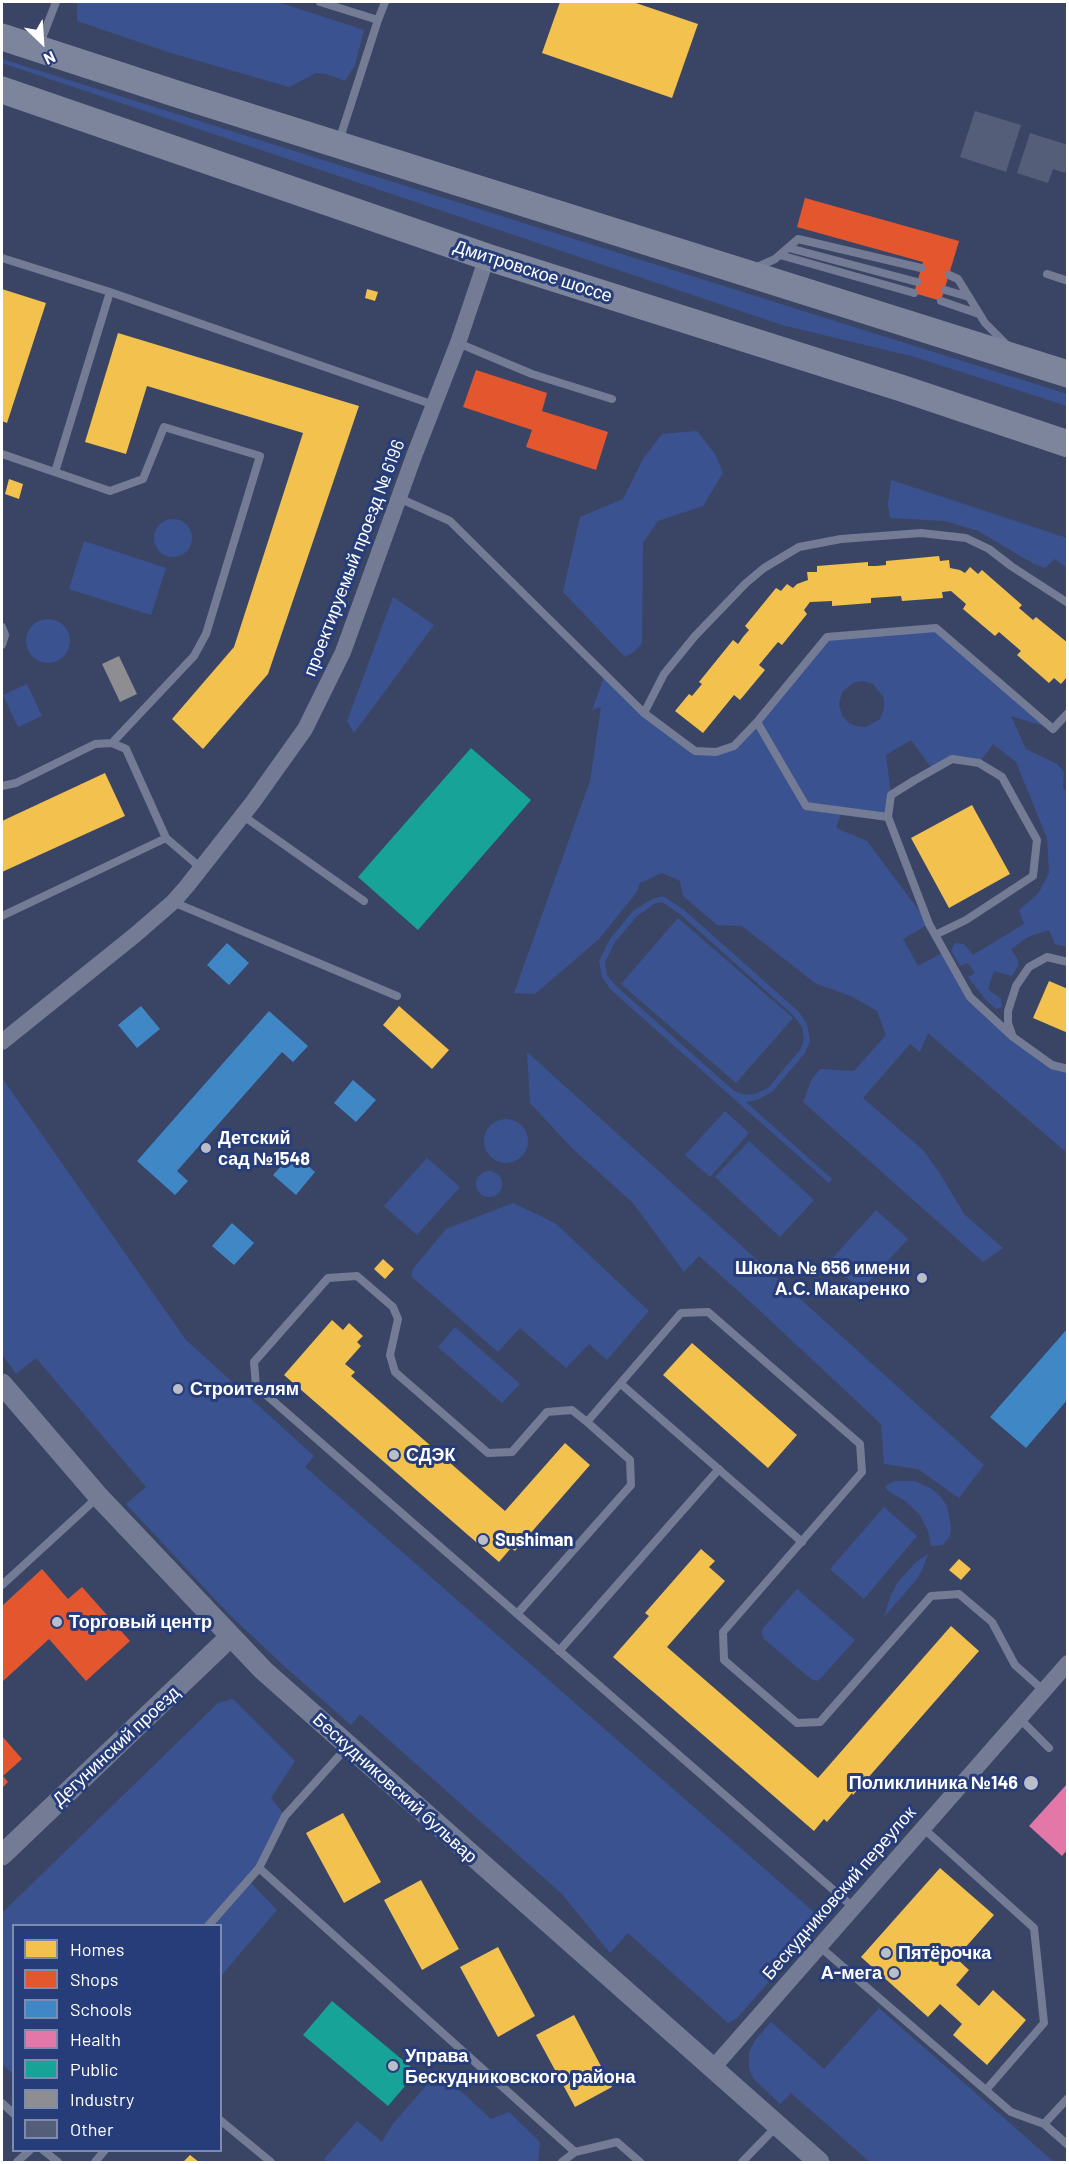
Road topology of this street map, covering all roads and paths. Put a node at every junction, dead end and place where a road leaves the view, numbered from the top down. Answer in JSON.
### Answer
{"nodes":[{"id":1,"x":56,"y":2,"type":"edge"},
{"id":2,"x":320,"y":2,"type":"edge"},
{"id":3,"x":385,"y":2,"type":"edge"},
{"id":4,"x":378,"y":20,"type":"junction"},
{"id":5,"x":2,"y":37,"type":"edge"},
{"id":6,"x":37,"y":49,"type":"junction"},
{"id":7,"x":2,"y":90,"type":"edge"},
{"id":8,"x":338,"y":144,"type":"junction"},
{"id":9,"x":789,"y":248,"type":"junction"},
{"id":10,"x":780,"y":255,"type":"junction"},
{"id":11,"x":487,"y":257,"type":"junction"},
{"id":12,"x":2,"y":258,"type":"edge"},
{"id":13,"x":921,"y":268,"type":"dead end"},
{"id":14,"x":747,"y":272,"type":"junction"},
{"id":15,"x":1047,"y":274,"type":"dead end"},
{"id":16,"x":949,"y":275,"type":"dead end"},
{"id":17,"x":1068,"y":281,"type":"edge"},
{"id":18,"x":918,"y":282,"type":"dead end"},
{"id":19,"x":945,"y":290,"type":"dead end"},
{"id":20,"x":110,"y":292,"type":"junction"},
{"id":21,"x":914,"y":293,"type":"dead end"},
{"id":22,"x":969,"y":297,"type":"junction"},
{"id":23,"x":941,"y":301,"type":"dead end"},
{"id":24,"x":980,"y":314,"type":"junction"},
{"id":25,"x":458,"y":343,"type":"junction"},
{"id":26,"x":1020,"y":358,"type":"junction"},
{"id":27,"x":1068,"y":374,"type":"edge"},
{"id":28,"x":612,"y":399,"type":"dead end"},
{"id":29,"x":434,"y":405,"type":"junction"},
{"id":30,"x":1068,"y":444,"type":"edge"},
{"id":31,"x":2,"y":454,"type":"edge"},
{"id":32,"x":56,"y":472,"type":"junction"},
{"id":33,"x":399,"y":498,"type":"junction"},
{"id":34,"x":1068,"y":603,"type":"edge"},
{"id":35,"x":2,"y":627,"type":"edge"},
{"id":36,"x":2,"y":645,"type":"edge"},
{"id":37,"x":644,"y":713,"type":"junction"},
{"id":38,"x":1068,"y":713,"type":"edge"},
{"id":39,"x":757,"y":722,"type":"junction"},
{"id":40,"x":112,"y":743,"type":"junction"},
{"id":41,"x":2,"y":786,"type":"edge"},
{"id":42,"x":242,"y":815,"type":"junction"},
{"id":43,"x":888,"y":817,"type":"junction"},
{"id":44,"x":166,"y":838,"type":"junction"},
{"id":45,"x":201,"y":868,"type":"junction"},
{"id":46,"x":364,"y":901,"type":"dead end"},
{"id":47,"x":172,"y":902,"type":"junction"},
{"id":48,"x":2,"y":916,"type":"edge"},
{"id":49,"x":935,"y":935,"type":"junction"},
{"id":50,"x":1068,"y":962,"type":"edge"},
{"id":51,"x":397,"y":996,"type":"dead end"},
{"id":52,"x":1013,"y":1037,"type":"junction"},
{"id":53,"x":2,"y":1042,"type":"edge"},
{"id":54,"x":1068,"y":1069,"type":"edge"},
{"id":55,"x":2,"y":1384,"type":"edge"},
{"id":56,"x":621,"y":1384,"type":"junction"},
{"id":57,"x":587,"y":1422,"type":"junction"},
{"id":58,"x":718,"y":1469,"type":"junction"},
{"id":59,"x":99,"y":1497,"type":"junction"},
{"id":60,"x":802,"y":1542,"type":"junction"},
{"id":61,"x":2,"y":1585,"type":"edge"},
{"id":62,"x":518,"y":1614,"type":"junction"},
{"id":63,"x":230,"y":1637,"type":"junction"},
{"id":64,"x":559,"y":1652,"type":"junction"},
{"id":65,"x":1068,"y":1663,"type":"edge"},
{"id":66,"x":1043,"y":1690,"type":"junction"},
{"id":67,"x":1019,"y":1718,"type":"junction"},
{"id":68,"x":348,"y":1746,"type":"junction"},
{"id":69,"x":1050,"y":1748,"type":"dead end"},
{"id":70,"x":923,"y":1828,"type":"junction"},
{"id":71,"x":2,"y":1855,"type":"edge"},
{"id":72,"x":259,"y":1868,"type":"junction"},
{"id":73,"x":853,"y":1907,"type":"junction"},
{"id":74,"x":210,"y":1924,"type":"edge"},
{"id":75,"x":819,"y":1945,"type":"junction"},
{"id":76,"x":712,"y":2069,"type":"junction"},
{"id":77,"x":986,"y":2090,"type":"junction"},
{"id":78,"x":1068,"y":2097,"type":"edge"},
{"id":79,"x":222,"y":2122,"type":"edge"},
{"id":80,"x":1044,"y":2124,"type":"junction"},
{"id":81,"x":777,"y":2125,"type":"junction"},
{"id":82,"x":1068,"y":2145,"type":"edge"},
{"id":83,"x":29,"y":2152,"type":"edge"},
{"id":84,"x":45,"y":2152,"type":"edge"},
{"id":85,"x":575,"y":2152,"type":"junction"},
{"id":86,"x":17,"y":2163,"type":"edge"},
{"id":87,"x":58,"y":2163,"type":"edge"},
{"id":88,"x":271,"y":2163,"type":"edge"},
{"id":89,"x":562,"y":2163,"type":"edge"},
{"id":90,"x":640,"y":2163,"type":"edge"},
{"id":91,"x":742,"y":2163,"type":"edge"},
{"id":92,"x":819,"y":2163,"type":"edge"}],
"edges":[{"from":1,"to":6,"type":"lane"},
{"from":2,"to":4,"type":"lane"},
{"from":3,"to":4,"type":"lane"},
{"from":4,"to":8,"type":"lane"},
{"from":5,"to":6,"type":"main road"},
{"from":6,"to":8,"type":"main road"},
{"from":7,"to":11,"type":"main road","name":"Дмитровское шоссе"},
{"from":8,"to":14,"type":"main road"},
{"from":9,"to":10,"type":"lane"},
{"from":9,"to":13,"type":"lane"},
{"from":9,"to":18,"type":"lane"},
{"from":10,"to":14,"type":"lane"},
{"from":10,"to":21,"type":"lane"},
{"from":11,"to":25,"type":"street","name":"проектируемый проезд № 6196"},
{"from":11,"to":30,"type":"main road","name":"Дмитровское шоссе"},
{"from":12,"to":20,"type":"lane"},
{"from":14,"to":26,"type":"main road"},
{"from":15,"to":17,"type":"lane"},
{"from":16,"to":22,"type":"lane"},
{"from":19,"to":22,"type":"lane"},
{"from":20,"to":29,"type":"lane"},
{"from":20,"to":32,"type":"lane"},
{"from":22,"to":24,"type":"lane"},
{"from":23,"to":24,"type":"lane"},
{"from":24,"to":26,"type":"lane"},
{"from":25,"to":28,"type":"lane"},
{"from":25,"to":29,"type":"street","name":"проектируемый проезд № 6196"},
{"from":26,"to":27,"type":"main road"},
{"from":29,"to":33,"type":"street","name":"проектируемый проезд № 6196"},
{"from":31,"to":32,"type":"lane"},
{"from":32,"to":40,"type":"lane"},
{"from":33,"to":37,"type":"lane"},
{"from":33,"to":42,"type":"street","name":"проектируемый проезд № 6196"},
{"from":34,"to":37,"type":"lane"},
{"from":35,"to":36,"type":"lane"},
{"from":37,"to":39,"type":"lane"},
{"from":38,"to":39,"type":"lane"},
{"from":39,"to":43,"type":"lane"},
{"from":40,"to":41,"type":"lane"},
{"from":40,"to":44,"type":"lane"},
{"from":42,"to":45,"type":"street","name":"проектируемый проезд № 6196"},
{"from":42,"to":46,"type":"lane"},
{"from":43,"to":49,"type":"lane"},
{"from":43,"to":49,"type":"lane"},
{"from":44,"to":45,"type":"lane"},
{"from":44,"to":48,"type":"lane"},
{"from":45,"to":47,"type":"street","name":"проектируемый проезд № 6196"},
{"from":47,"to":51,"type":"lane"},
{"from":47,"to":53,"type":"street","name":"проектируемый проезд № 6196"},
{"from":49,"to":52,"type":"lane"},
{"from":50,"to":52,"type":"lane"},
{"from":52,"to":54,"type":"lane"},
{"from":55,"to":59,"type":"street","name":"Бескудниковский бульвар"},
{"from":56,"to":57,"type":"lane"},
{"from":56,"to":58,"type":"lane"},
{"from":56,"to":60,"type":"lane"},
{"from":57,"to":62,"type":"lane"},
{"from":57,"to":62,"type":"lane"},
{"from":58,"to":60,"type":"lane"},
{"from":58,"to":64,"type":"lane"},
{"from":59,"to":61,"type":"lane"},
{"from":59,"to":63,"type":"street","name":"Бескудниковский бульвар"},
{"from":60,"to":66,"type":"lane"},
{"from":62,"to":64,"type":"lane"},
{"from":63,"to":68,"type":"street","name":"Бескудниковский бульвар"},
{"from":63,"to":71,"type":"street","name":"Дегунинский проезд"},
{"from":64,"to":73,"type":"lane"},
{"from":65,"to":66,"type":"street","name":"Бескудниковский переулок"},
{"from":66,"to":67,"type":"street","name":"Бескудниковский переулок"},
{"from":67,"to":69,"type":"lane"},
{"from":67,"to":70,"type":"street","name":"Бескудниковский переулок"},
{"from":68,"to":72,"type":"lane"},
{"from":68,"to":76,"type":"street","name":"Бескудниковский бульвар"},
{"from":70,"to":73,"type":"street","name":"Бескудниковский переулок"},
{"from":70,"to":77,"type":"lane"},
{"from":72,"to":74,"type":"lane"},
{"from":72,"to":85,"type":"lane"},
{"from":73,"to":75,"type":"street","name":"Бескудниковский переулок"},
{"from":75,"to":76,"type":"street","name":"Бескудниковский переулок"},
{"from":75,"to":77,"type":"lane"},
{"from":76,"to":81,"type":"street","name":"Бескудниковский бульвар"},
{"from":77,"to":80,"type":"lane"},
{"from":78,"to":80,"type":"lane"},
{"from":79,"to":88,"type":"lane"},
{"from":80,"to":82,"type":"lane"},
{"from":81,"to":91,"type":"lane"},
{"from":81,"to":92,"type":"street","name":"Бескудниковский бульвар"},
{"from":83,"to":86,"type":"lane"},
{"from":84,"to":87,"type":"lane"},
{"from":85,"to":89,"type":"lane"},
{"from":85,"to":90,"type":"lane"}]}
